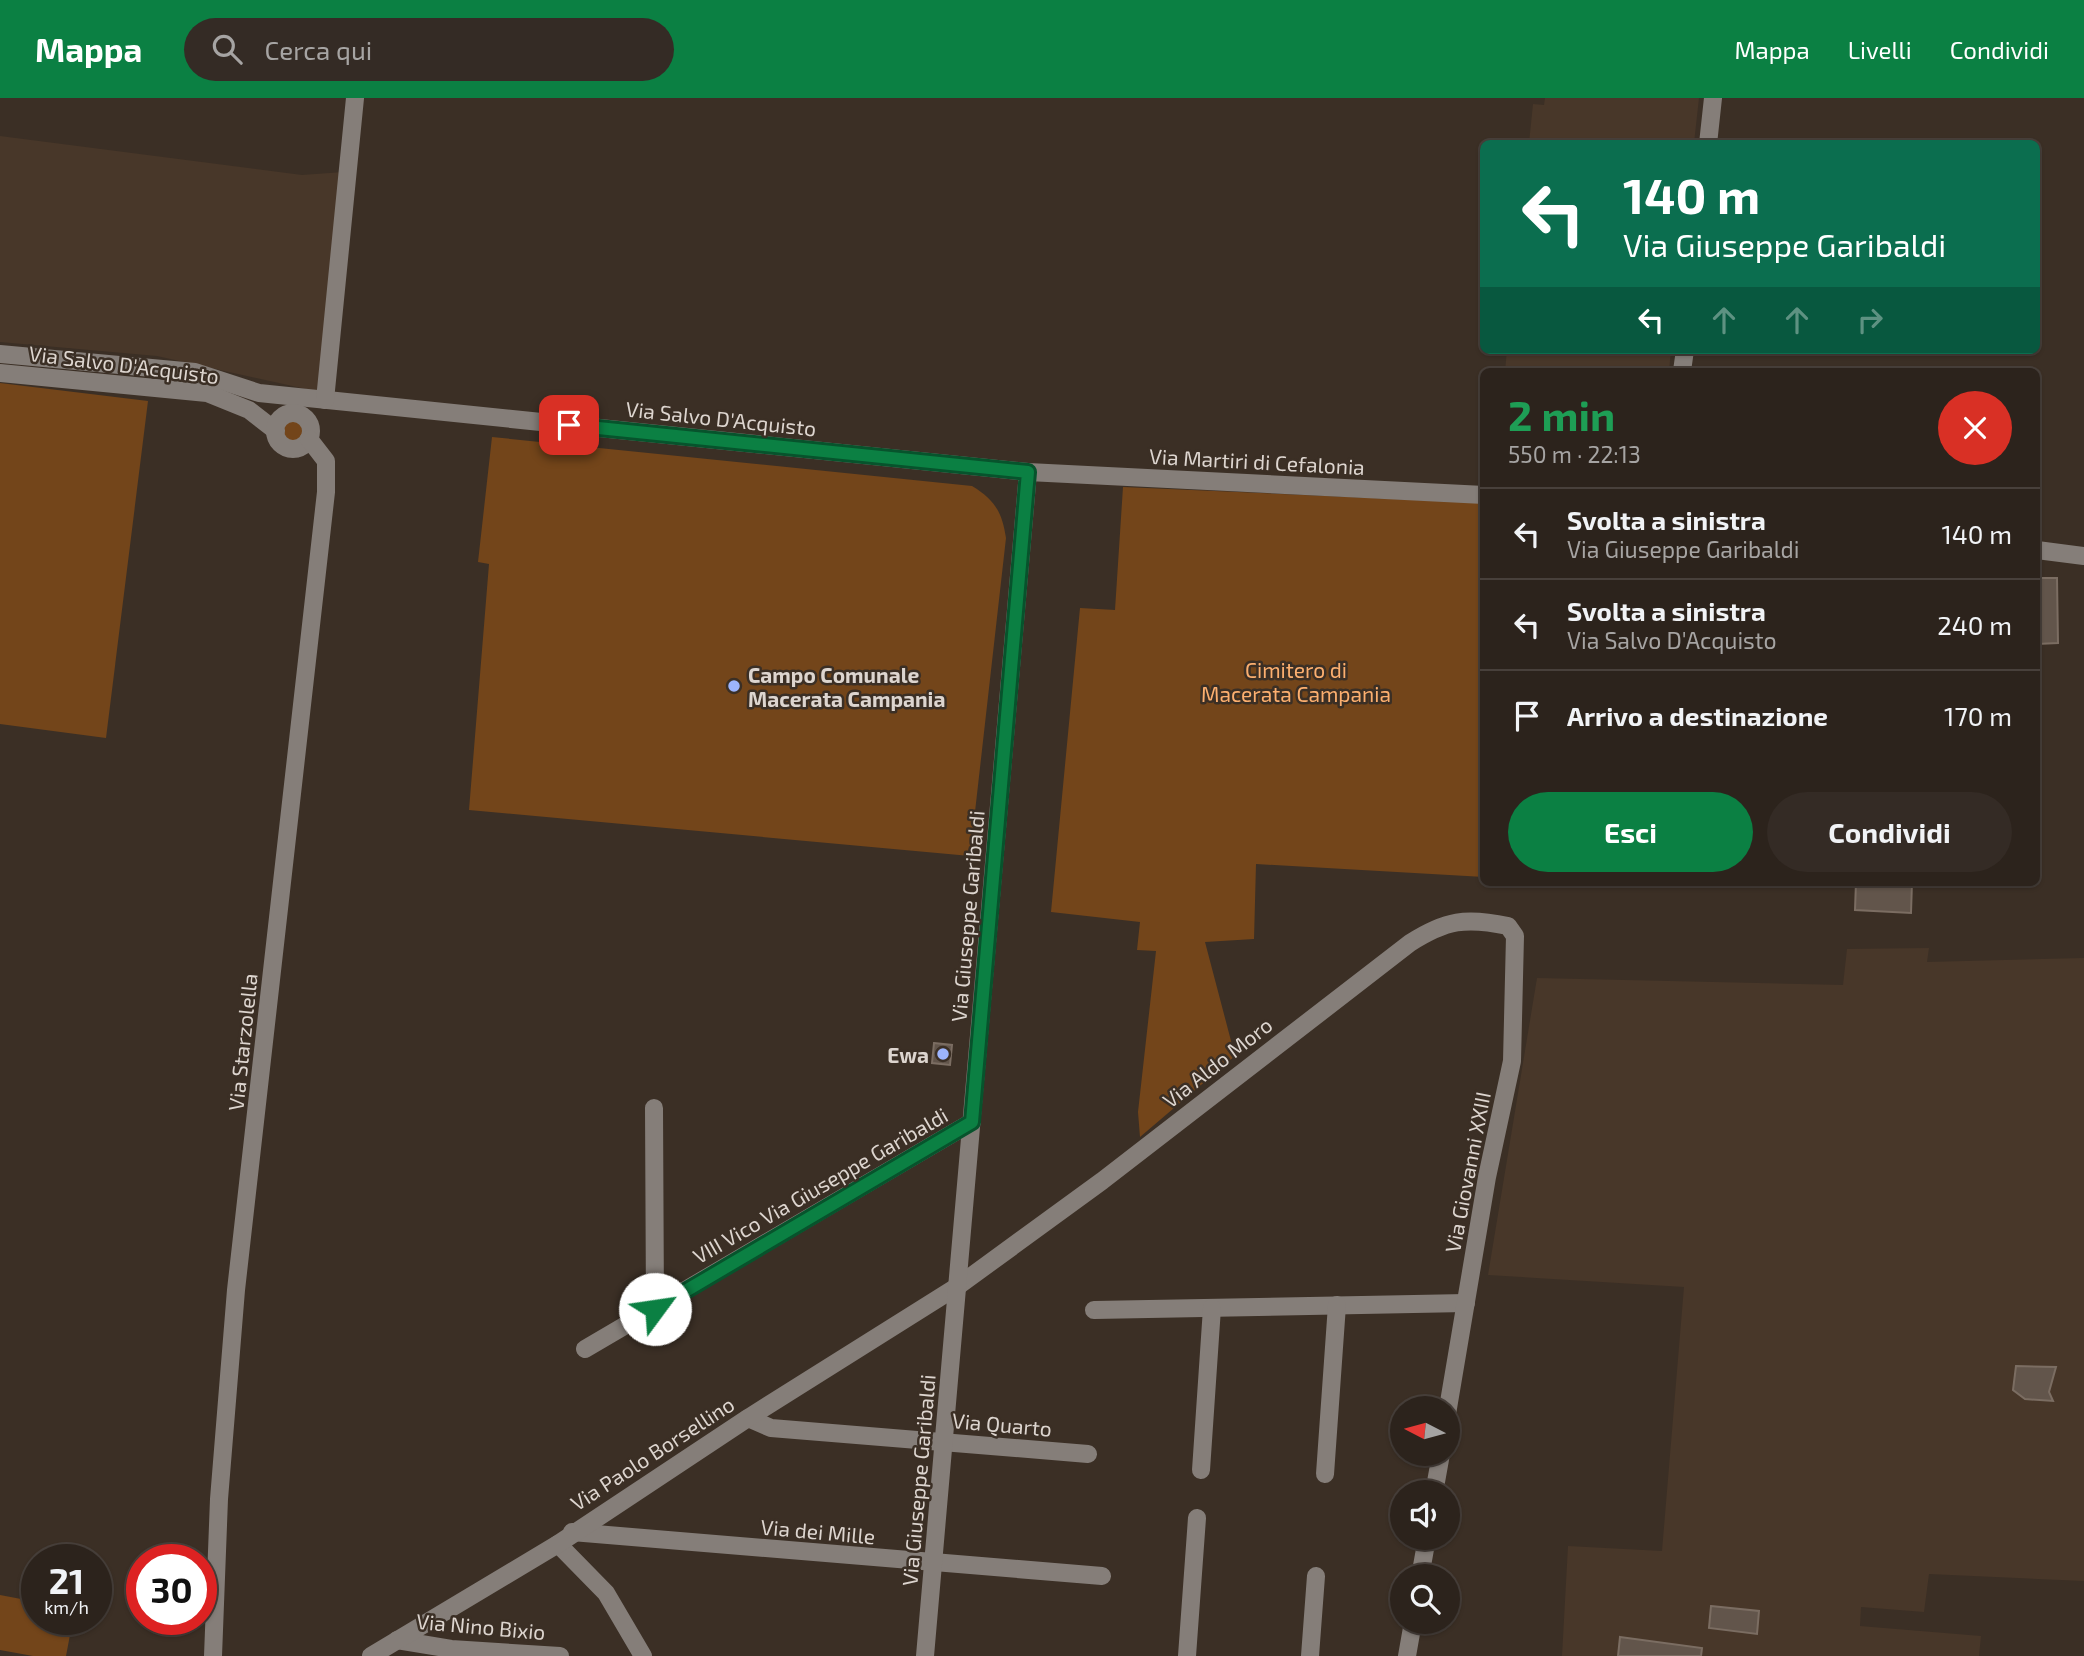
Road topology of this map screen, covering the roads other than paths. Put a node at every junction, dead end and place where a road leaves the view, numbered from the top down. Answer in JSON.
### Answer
{"nodes":[{"id":1,"x":355,"y":98,"type":"edge"},
{"id":2,"x":1713,"y":98,"type":"edge"},
{"id":3,"x":1708,"y":140,"type":"edge"},
{"id":4,"x":0,"y":354,"type":"edge"},
{"id":5,"x":0,"y":373,"type":"edge"},
{"id":6,"x":259,"y":393,"type":"junction"},
{"id":7,"x":325,"y":400,"type":"junction"},
{"id":8,"x":286,"y":415,"type":"junction"},
{"id":9,"x":306,"y":419,"type":"junction"},
{"id":10,"x":276,"y":431,"type":"junction"},
{"id":11,"x":309,"y":439,"type":"junction"},
{"id":12,"x":1028,"y":472,"type":"junction"},
{"id":13,"x":1480,"y":495,"type":"edge"},
{"id":14,"x":2040,"y":550,"type":"edge"},
{"id":15,"x":2084,"y":556,"type":"edge"},
{"id":16,"x":1515,"y":936,"type":"joint"},
{"id":17,"x":654,"y":1108,"type":"dead end"},
{"id":18,"x":972,"y":1122,"type":"junction"},
{"id":19,"x":958,"y":1286,"type":"junction"},
{"id":20,"x":1466,"y":1303,"type":"junction"},
{"id":21,"x":1337,"y":1305,"type":"junction"},
{"id":22,"x":1212,"y":1308,"type":"junction"},
{"id":23,"x":655,"y":1309,"type":"junction"},
{"id":24,"x":1094,"y":1310,"type":"dead end"},
{"id":25,"x":585,"y":1349,"type":"dead end"},
{"id":26,"x":1450,"y":1396,"type":"edge"},
{"id":27,"x":748,"y":1418,"type":"junction"},
{"id":28,"x":946,"y":1442,"type":"junction"},
{"id":29,"x":1088,"y":1454,"type":"dead end"},
{"id":30,"x":1201,"y":1470,"type":"dead end"},
{"id":31,"x":1325,"y":1474,"type":"dead end"},
{"id":32,"x":1197,"y":1518,"type":"dead end"},
{"id":33,"x":565,"y":1538,"type":"junction"},
{"id":34,"x":933,"y":1564,"type":"junction"},
{"id":35,"x":1102,"y":1576,"type":"dead end"},
{"id":36,"x":1316,"y":1577,"type":"dead end"},
{"id":37,"x":1411,"y":1634,"type":"edge"},
{"id":38,"x":397,"y":1640,"type":"junction"},
{"id":39,"x":213,"y":1656,"type":"edge"},
{"id":40,"x":371,"y":1656,"type":"edge"},
{"id":41,"x":560,"y":1656,"type":"edge"},
{"id":42,"x":643,"y":1656,"type":"edge"},
{"id":43,"x":925,"y":1656,"type":"edge"},
{"id":44,"x":1187,"y":1656,"type":"edge"},
{"id":45,"x":1310,"y":1656,"type":"edge"},
{"id":46,"x":1407,"y":1656,"type":"edge"}],
"edges":[{"from":1,"to":7,"type":"street"},
{"from":2,"to":3,"type":"street"},
{"from":4,"to":6,"type":"street","name":"Via Salvo D'Acquisto"},
{"from":5,"to":10,"type":"street","name":"Via Salvo D'Acquisto"},
{"from":6,"to":7,"type":"street","name":"Via Salvo D'Acquisto"},
{"from":6,"to":8,"type":"street","name":"Via Salvo D'Acquisto"},
{"from":7,"to":9,"type":"street"},
{"from":7,"to":12,"type":"street","name":"Via Salvo D'Acquisto"},
{"from":8,"to":9,"type":"street"},
{"from":8,"to":10,"type":"street"},
{"from":9,"to":11,"type":"street"},
{"from":10,"to":11,"type":"street"},
{"from":11,"to":39,"type":"street","name":"Via Starzolella"},
{"from":12,"to":13,"type":"street","name":"Via Martiri di Cefalonia"},
{"from":12,"to":18,"type":"street","name":"Via Giuseppe Garibaldi"},
{"from":14,"to":15,"type":"street"},
{"from":16,"to":19,"type":"street","name":"Via Aldo Moro"},
{"from":16,"to":20,"type":"street","name":"Via Giovanni XXIII"},
{"from":17,"to":23,"type":"street"},
{"from":18,"to":19,"type":"street","name":"Via Giuseppe Garibaldi"},
{"from":18,"to":23,"type":"street","name":"VIII Vico Via Giuseppe Garibaldi"},
{"from":19,"to":27,"type":"street","name":"Via Paolo Borsellino"},
{"from":19,"to":28,"type":"street","name":"Via Giuseppe Garibaldi"},
{"from":20,"to":21,"type":"street"},
{"from":20,"to":26,"type":"street","name":"Via Giovanni XXIII"},
{"from":21,"to":22,"type":"street"},
{"from":21,"to":31,"type":"street"},
{"from":22,"to":24,"type":"street"},
{"from":22,"to":30,"type":"street"},
{"from":23,"to":25,"type":"street","name":"VIII Vico Via Giuseppe Garibaldi"},
{"from":27,"to":28,"type":"street","name":"Via Quarto"},
{"from":27,"to":33,"type":"street","name":"Via Paolo Borsellino"},
{"from":28,"to":29,"type":"street","name":"Via Quarto"},
{"from":28,"to":34,"type":"street","name":"Via Giuseppe Garibaldi"},
{"from":32,"to":44,"type":"street"},
{"from":33,"to":34,"type":"street","name":"Via dei Mille"},
{"from":33,"to":38,"type":"street","name":"Via Paolo Borsellino"},
{"from":33,"to":42,"type":"street"},
{"from":34,"to":35,"type":"street","name":"Via dei Mille"},
{"from":34,"to":43,"type":"street","name":"Via Giuseppe Garibaldi"},
{"from":36,"to":45,"type":"street"},
{"from":37,"to":46,"type":"street"},
{"from":38,"to":40,"type":"street","name":"Via Paolo Borsellino"},
{"from":38,"to":41,"type":"street","name":"Via Nino Bixio"}]}
